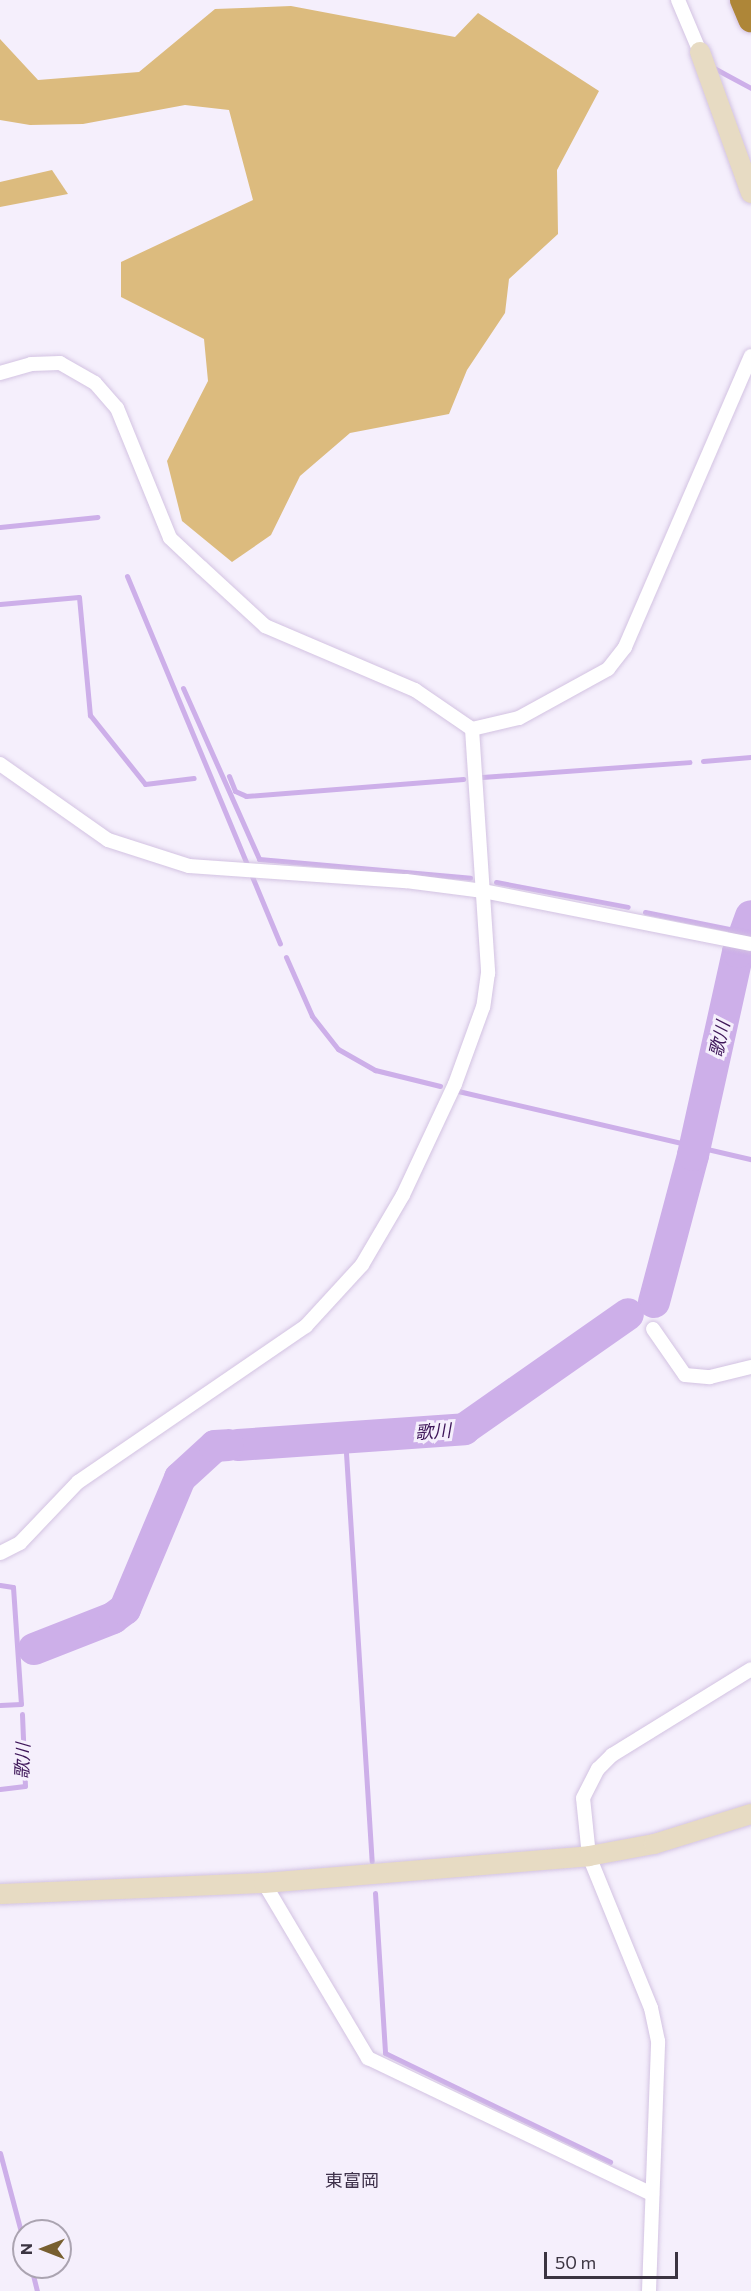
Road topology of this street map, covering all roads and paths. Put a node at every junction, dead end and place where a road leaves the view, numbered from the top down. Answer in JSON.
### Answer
{"nodes":[{"id":1,"x":678,"y":0,"type":"edge"},
{"id":2,"x":743,"y":0,"type":"edge"},
{"id":3,"x":751,"y":19,"type":"edge"},
{"id":4,"x":700,"y":52,"type":"joint"},
{"id":5,"x":751,"y":193,"type":"edge"},
{"id":6,"x":751,"y":356,"type":"edge"},
{"id":7,"x":0,"y":374,"type":"edge"},
{"id":8,"x":472,"y":729,"type":"junction"},
{"id":9,"x":0,"y":764,"type":"edge"},
{"id":10,"x":483,"y":891,"type":"junction"},
{"id":11,"x":744,"y":943,"type":"edge"},
{"id":12,"x":653,"y":1329,"type":"dead end"},
{"id":13,"x":751,"y":1366,"type":"edge"},
{"id":14,"x":0,"y":1553,"type":"edge"},
{"id":15,"x":751,"y":1669,"type":"edge"},
{"id":16,"x":751,"y":1814,"type":"edge"},
{"id":17,"x":589,"y":1856,"type":"junction"},
{"id":18,"x":264,"y":1883,"type":"junction"},
{"id":19,"x":0,"y":1894,"type":"edge"},
{"id":20,"x":652,"y":2194,"type":"junction"},
{"id":21,"x":649,"y":2291,"type":"edge"}],
"edges":[{"from":1,"to":4,"type":"street"},
{"from":2,"to":3,"type":"highway"},
{"from":4,"to":5,"type":"street"},
{"from":6,"to":8,"type":"street"},
{"from":7,"to":8,"type":"street"},
{"from":8,"to":10,"type":"street"},
{"from":9,"to":10,"type":"street"},
{"from":10,"to":11,"type":"street"},
{"from":10,"to":14,"type":"street"},
{"from":12,"to":13,"type":"street"},
{"from":15,"to":17,"type":"street"},
{"from":16,"to":17,"type":"street"},
{"from":17,"to":18,"type":"street"},
{"from":17,"to":20,"type":"street"},
{"from":18,"to":19,"type":"street"},
{"from":18,"to":20,"type":"street"},
{"from":20,"to":21,"type":"street"}]}
